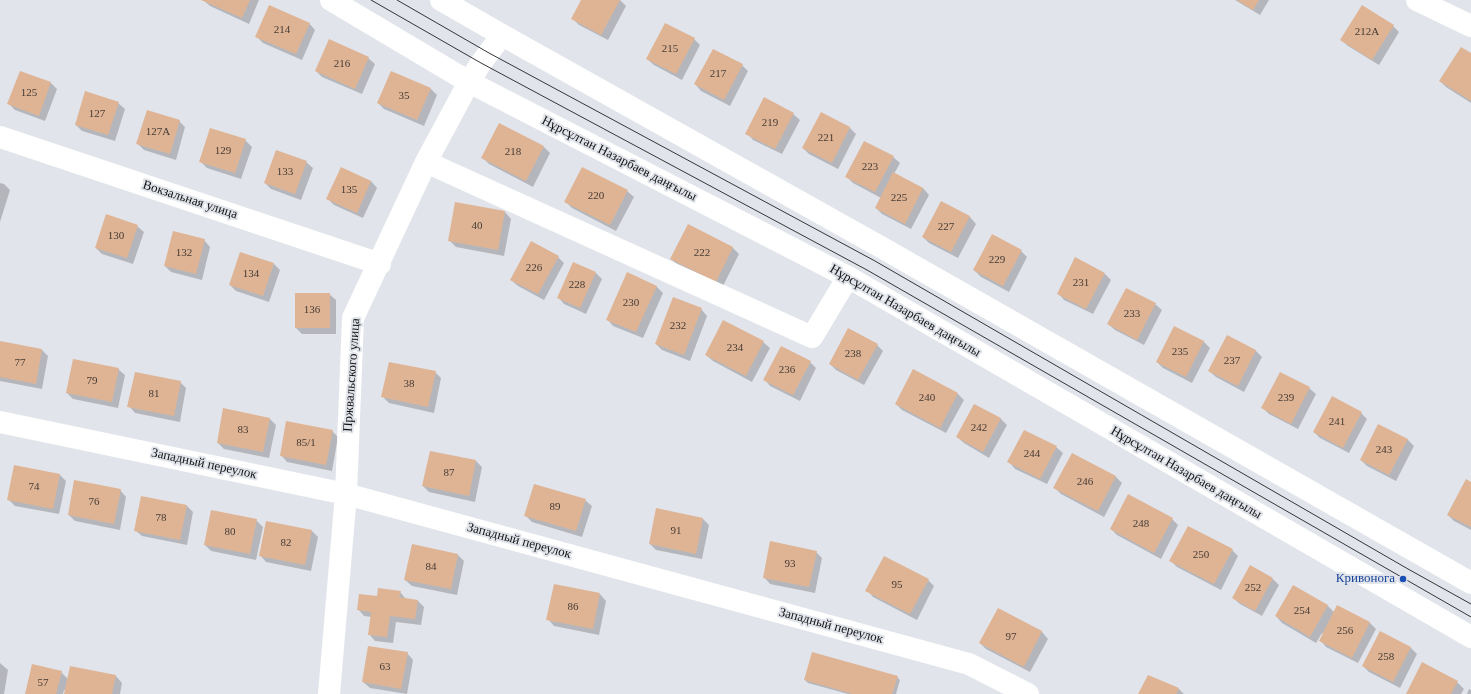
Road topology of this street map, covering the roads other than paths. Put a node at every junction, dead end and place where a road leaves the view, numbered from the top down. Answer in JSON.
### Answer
{"nodes":[{"id":1,"x":331,"y":0,"type":"edge"},
{"id":2,"x":442,"y":0,"type":"edge"},
{"id":3,"x":1417,"y":0,"type":"edge"},
{"id":4,"x":1471,"y":26,"type":"edge"},
{"id":5,"x":502,"y":35,"type":"junction"},
{"id":6,"x":469,"y":82,"type":"junction"},
{"id":7,"x":0,"y":137,"type":"edge"},
{"id":8,"x":426,"y":162,"type":"junction"},
{"id":9,"x":380,"y":264,"type":"junction"},
{"id":10,"x":848,"y":277,"type":"junction"},
{"id":11,"x":0,"y":422,"type":"edge"},
{"id":12,"x":346,"y":494,"type":"junction"},
{"id":13,"x":1471,"y":583,"type":"edge"},
{"id":14,"x":1471,"y":637,"type":"edge"},
{"id":15,"x":329,"y":694,"type":"edge"},
{"id":16,"x":1028,"y":694,"type":"edge"}],
"edges":[{"from":1,"to":6,"type":"main road","name":"Нұрсұлтан Назарбаев даңғылы"},
{"from":2,"to":5,"type":"main road"},
{"from":3,"to":4,"type":"main road"},
{"from":5,"to":6,"type":"main road","name":"Пржвальского улица"},
{"from":5,"to":13,"type":"main road"},
{"from":6,"to":8,"type":"main road","name":"Пржвальского улица"},
{"from":6,"to":10,"type":"main road","name":"Нұрсұлтан Назарбаев даңғылы"},
{"from":7,"to":9,"type":"main road","name":"Вокзальная улица"},
{"from":8,"to":9,"type":"main road","name":"Пржвальского улица"},
{"from":8,"to":10,"type":"main road"},
{"from":9,"to":12,"type":"main road","name":"Пржвальского улица"},
{"from":10,"to":14,"type":"main road","name":"Нұрсұлтан Назарбаев даңғылы"},
{"from":11,"to":12,"type":"main road","name":"Западный переулок"},
{"from":12,"to":15,"type":"main road","name":"Пржвальского улица"},
{"from":12,"to":16,"type":"main road","name":"Западный переулок"}]}
